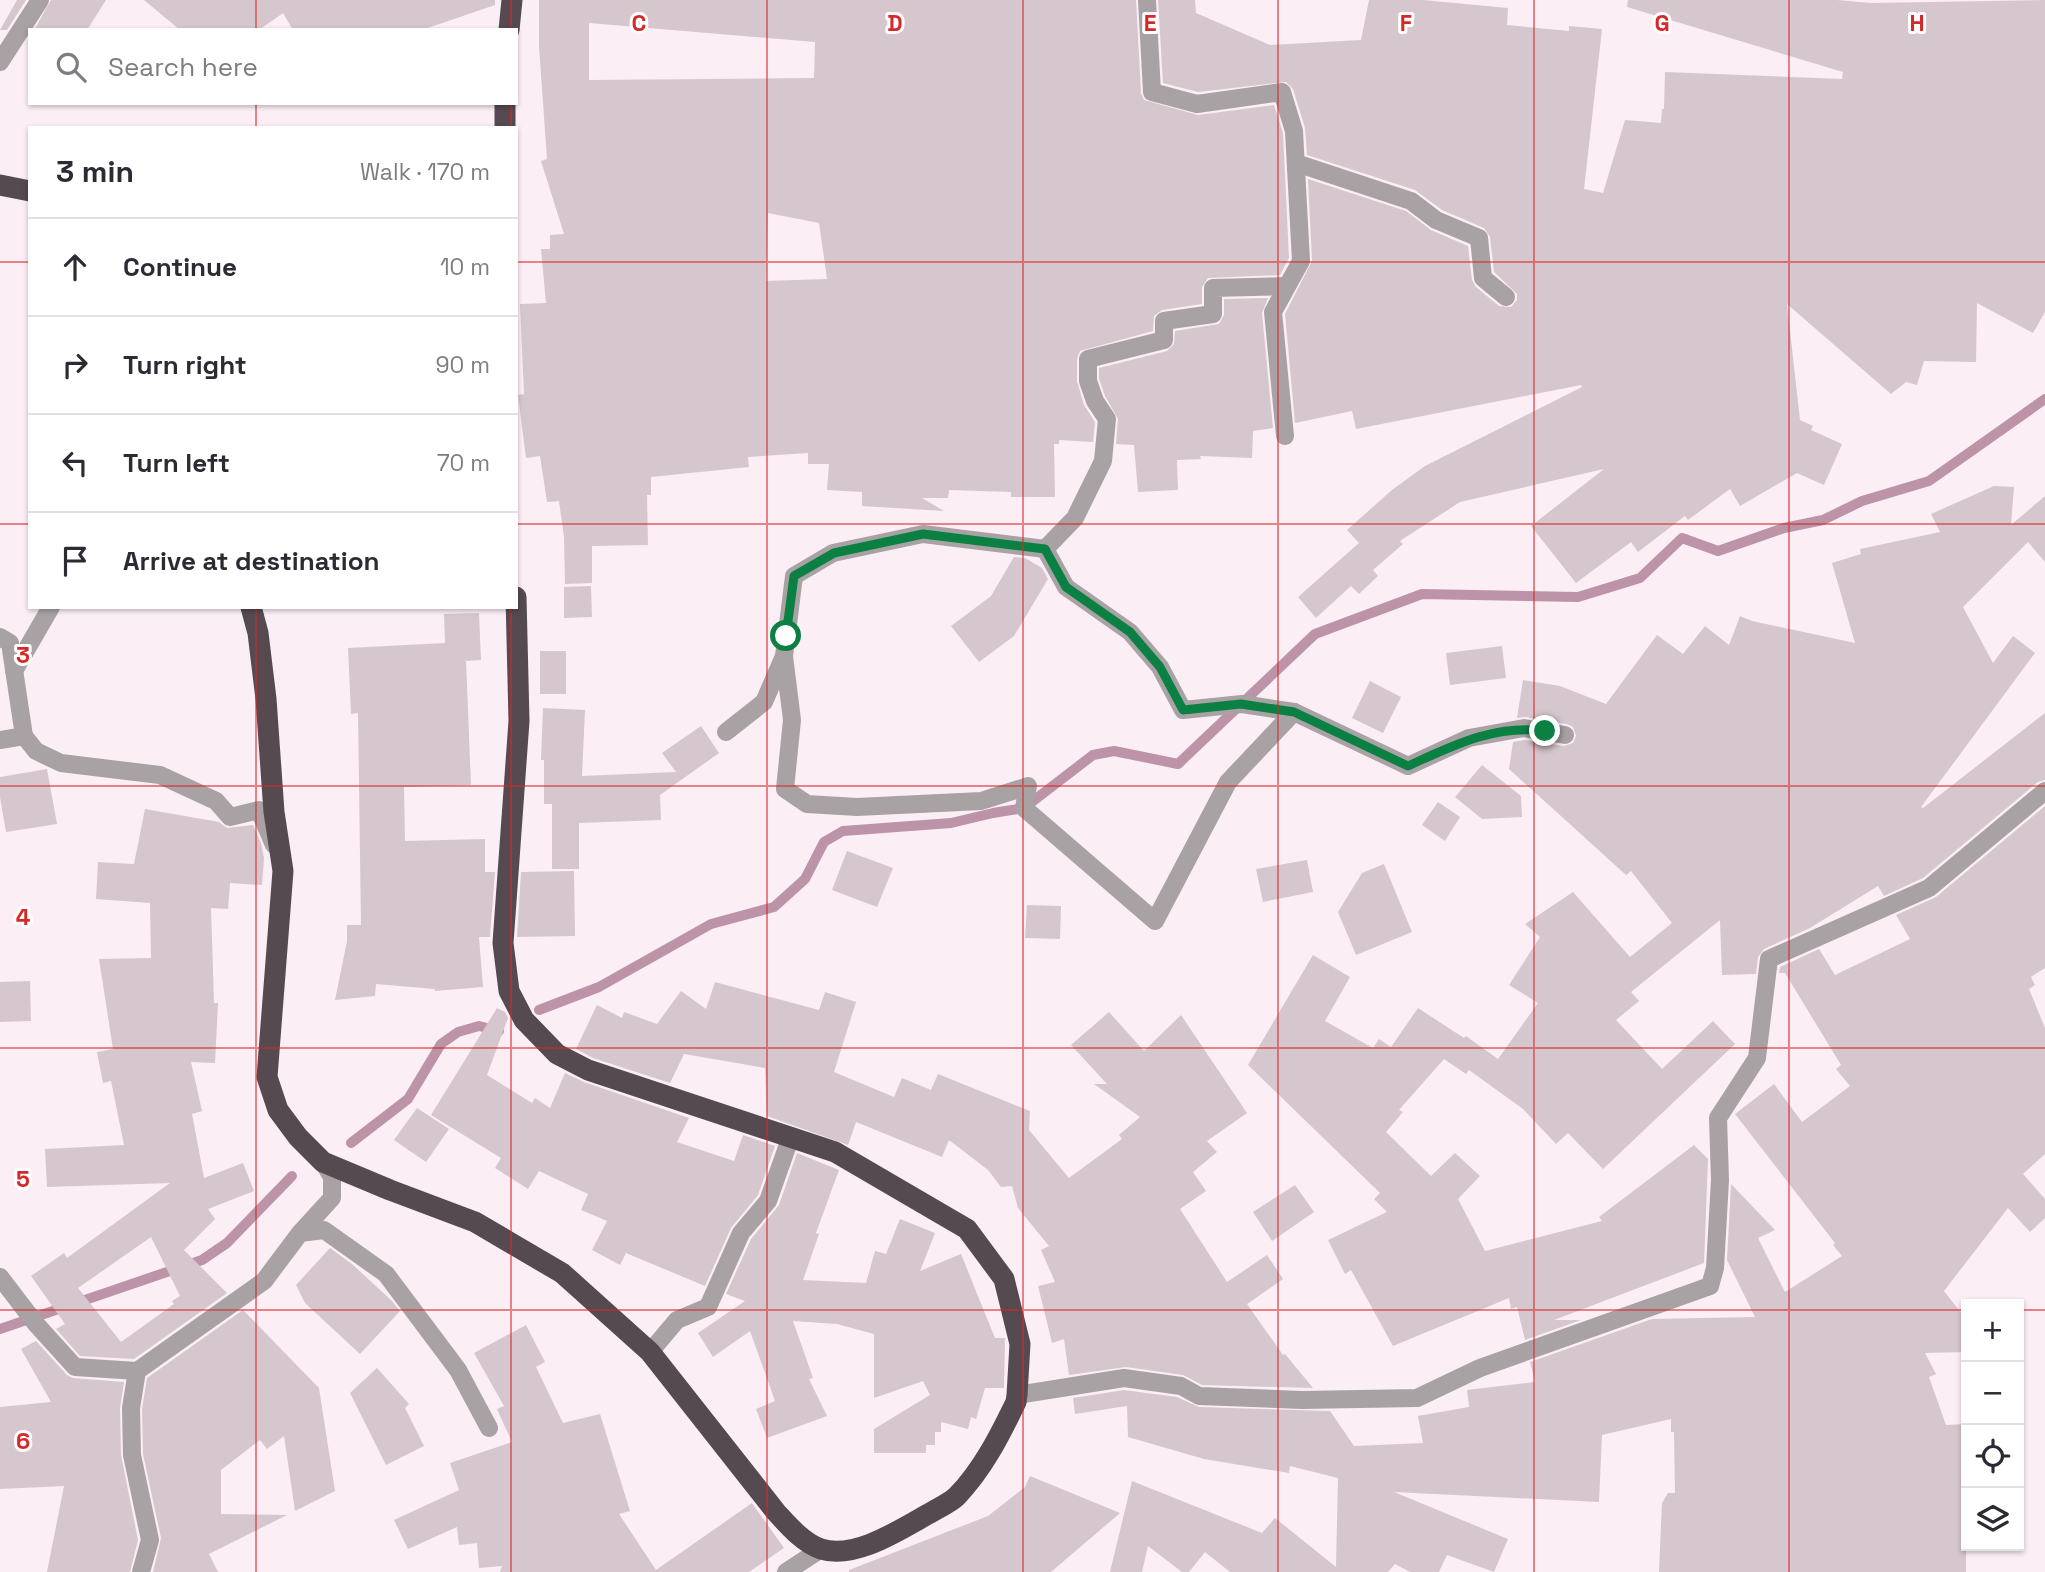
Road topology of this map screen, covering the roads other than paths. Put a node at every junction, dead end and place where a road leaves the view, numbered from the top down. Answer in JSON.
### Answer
{"nodes":[{"id":1,"x":40,"y":0,"type":"edge"},
{"id":2,"x":512,"y":0,"type":"edge"},
{"id":3,"x":1147,"y":0,"type":"edge"},
{"id":4,"x":509,"y":28,"type":"edge"},
{"id":5,"x":0,"y":62,"type":"edge"},
{"id":6,"x":505,"y":105,"type":"edge"},
{"id":7,"x":505,"y":126,"type":"edge"},
{"id":8,"x":1296,"y":163,"type":"junction"},
{"id":9,"x":0,"y":184,"type":"edge"},
{"id":10,"x":28,"y":191,"type":"edge"},
{"id":11,"x":1287,"y":286,"type":"junction"},
{"id":12,"x":1506,"y":298,"type":"dead end"},
{"id":13,"x":1285,"y":436,"type":"dead end"},
{"id":14,"x":1045,"y":549,"type":"junction"},
{"id":15,"x":50,"y":609,"type":"edge"},
{"id":16,"x":252,"y":609,"type":"edge"},
{"id":17,"x":516,"y":609,"type":"edge"},
{"id":18,"x":0,"y":637,"type":"edge"},
{"id":19,"x":784,"y":656,"type":"junction"},
{"id":20,"x":14,"y":671,"type":"junction"},
{"id":21,"x":1294,"y":712,"type":"junction"},
{"id":22,"x":726,"y":732,"type":"dead end"},
{"id":23,"x":1565,"y":735,"type":"dead end"},
{"id":24,"x":24,"y":736,"type":"junction"},
{"id":25,"x":0,"y":740,"type":"edge"},
{"id":26,"x":2045,"y":792,"type":"edge"},
{"id":27,"x":283,"y":871,"type":"junction"},
{"id":28,"x":791,"y":1136,"type":"junction"},
{"id":29,"x":323,"y":1162,"type":"junction"},
{"id":30,"x":300,"y":1233,"type":"junction"},
{"id":31,"x":1,"y":1278,"type":"edge"},
{"id":32,"x":650,"y":1352,"type":"junction"},
{"id":33,"x":137,"y":1371,"type":"junction"},
{"id":34,"x":1017,"y":1395,"type":"junction"},
{"id":35,"x":489,"y":1428,"type":"dead end"},
{"id":36,"x":821,"y":1549,"type":"junction"},
{"id":37,"x":141,"y":1572,"type":"edge"},
{"id":38,"x":786,"y":1572,"type":"edge"}],
"edges":[{"from":1,"to":5,"type":"street"},
{"from":2,"to":4,"type":"highway"},
{"from":3,"to":8,"type":"street"},
{"from":6,"to":7,"type":"highway"},
{"from":8,"to":11,"type":"street"},
{"from":8,"to":12,"type":"street"},
{"from":9,"to":10,"type":"highway"},
{"from":11,"to":13,"type":"street"},
{"from":11,"to":14,"type":"street"},
{"from":14,"to":19,"type":"street"},
{"from":14,"to":21,"type":"street"},
{"from":15,"to":20,"type":"street"},
{"from":16,"to":27,"type":"highway"},
{"from":17,"to":28,"type":"highway"},
{"from":18,"to":20,"type":"street"},
{"from":19,"to":21,"type":"street"},
{"from":19,"to":22,"type":"street"},
{"from":20,"to":24,"type":"street"},
{"from":21,"to":23,"type":"street"},
{"from":24,"to":25,"type":"street"},
{"from":24,"to":27,"type":"street"},
{"from":26,"to":34,"type":"street"},
{"from":27,"to":29,"type":"highway"},
{"from":28,"to":32,"type":"street"},
{"from":28,"to":34,"type":"highway"},
{"from":29,"to":30,"type":"street"},
{"from":29,"to":32,"type":"highway"},
{"from":30,"to":33,"type":"street"},
{"from":30,"to":35,"type":"street"},
{"from":31,"to":33,"type":"street"},
{"from":32,"to":36,"type":"highway"},
{"from":33,"to":37,"type":"street"},
{"from":34,"to":36,"type":"highway"},
{"from":36,"to":38,"type":"street"}]}
